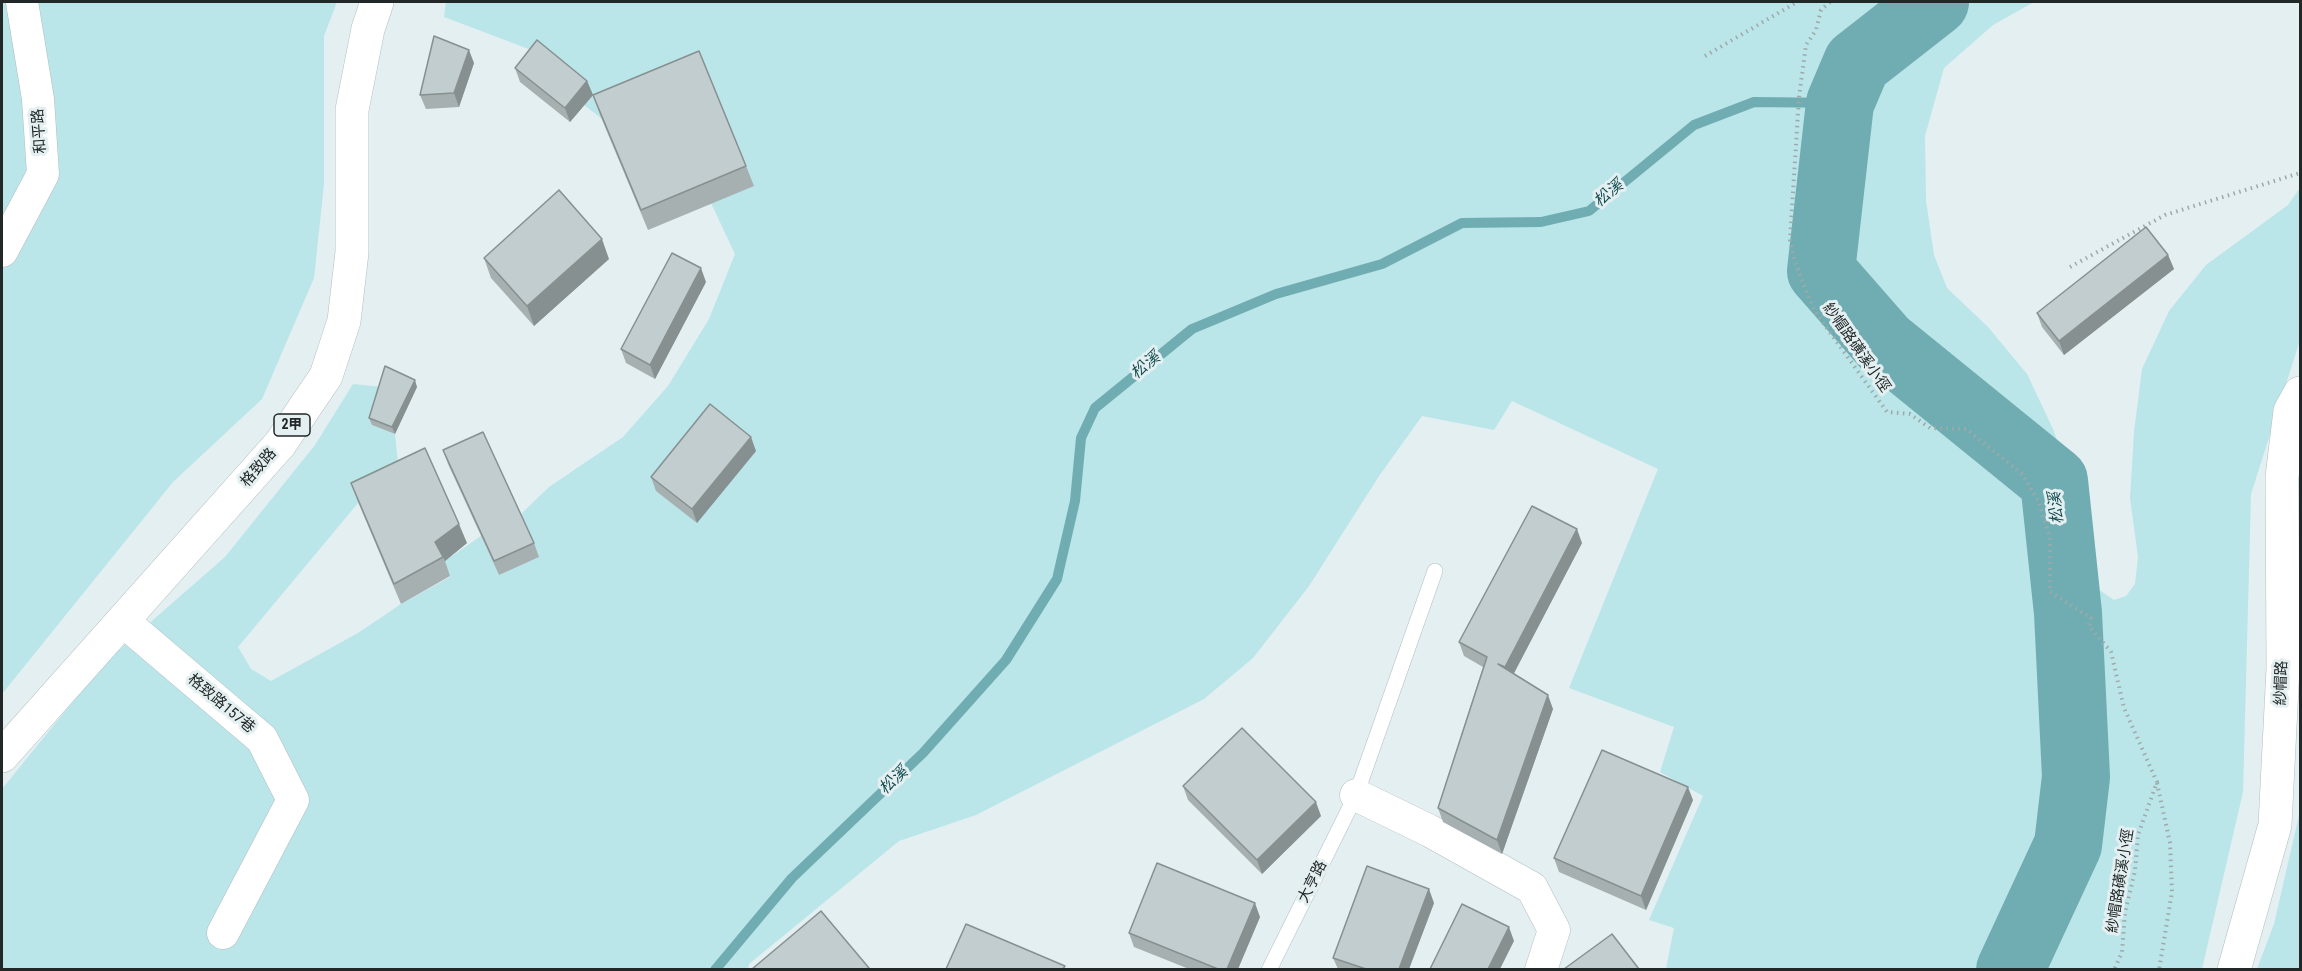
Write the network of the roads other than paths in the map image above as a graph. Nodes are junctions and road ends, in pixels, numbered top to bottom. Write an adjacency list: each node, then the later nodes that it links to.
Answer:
1 (22, 2): 3 (street, 和平路)
2 (377, 2): 6 (main road, 格致路 / 2甲)
3 (2, 251)
4 (2301, 393): 12 (main road, 紗帽路)
5 (1435, 571): 8 (lane, 大亨路)
6 (123, 621): 7 (main road, 格致路 / 2甲); 9 (street, 格致路157巷)
7 (2, 756)
8 (1356, 795): 10 (lane, 大亨路); 11 (street)
9 (223, 933)
10 (1269, 969)
11 (1541, 969)
12 (2234, 969)

